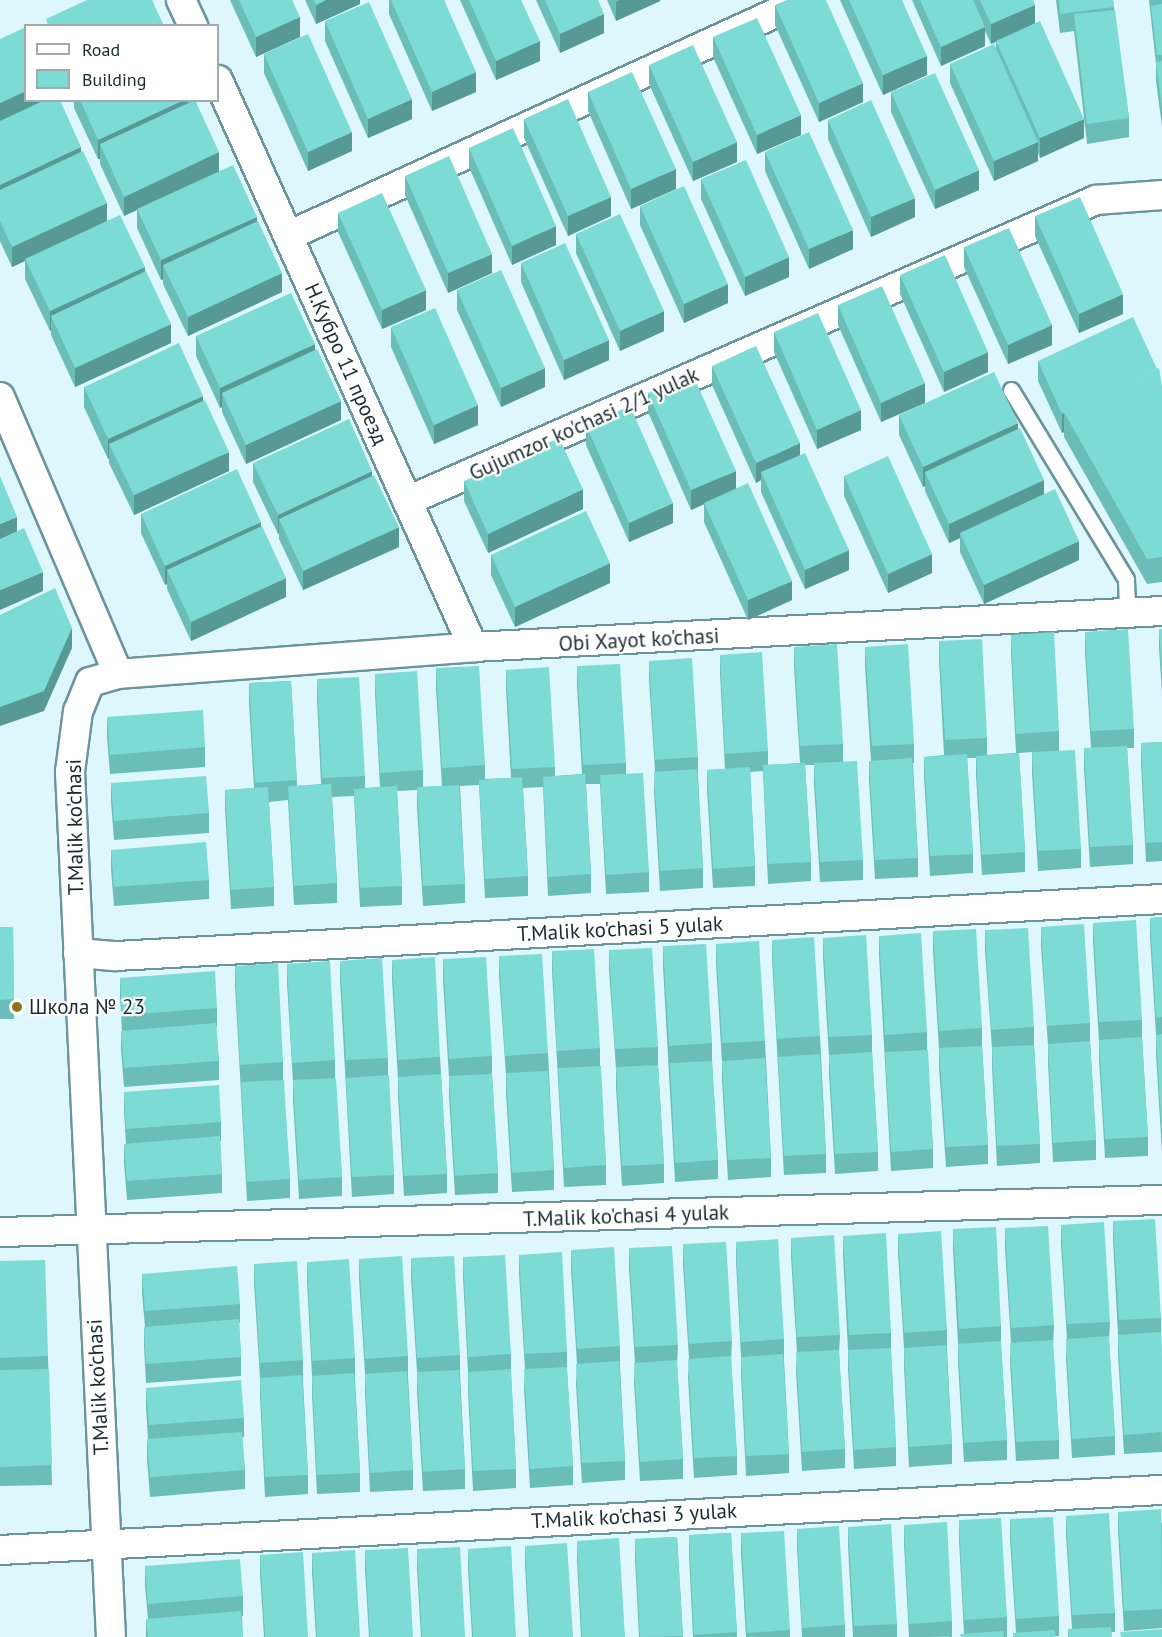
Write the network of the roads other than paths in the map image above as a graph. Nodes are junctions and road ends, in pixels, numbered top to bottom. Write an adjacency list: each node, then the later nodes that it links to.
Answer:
1 (181, 0): 3 (street)
2 (804, 0): 6 (street)
3 (192, 24)
4 (219, 82): 6 (street, Н.Кубро 11 проезд)
5 (1162, 195): 9 (street, Gujumzor ko'chasi 2/1 yulak)
6 (288, 236): 9 (street, Н.Кубро 11 проезд)
7 (1011, 390): 11 (lane)
8 (0, 397): 13 (street)
9 (407, 501): 12 (street, Н.Кубро 11 проезд)
10 (1162, 611): 11 (street, Obi Xayot ko'chasi)
11 (1127, 613): 12 (street, Obi Xayot ko'chasi)
12 (473, 647): 13 (street, Obi Xayot ko'chasi)
13 (118, 674): 15 (street, T.Malik ko'chasi)
14 (1162, 899): 15 (street, T.Malik ko'chasi 5 yulak)
15 (78, 953): 18 (street, T.Malik ko'chasi)
16 (1162, 1200): 18 (street, T.Malik ko'chasi 4 yulak)
17 (0, 1232): 18 (street)
18 (90, 1233): 20 (street, T.Malik ko'chasi)
19 (1162, 1490): 20 (street, T.Malik ko'chasi 3 yulak)
20 (106, 1542): 21 (street); 22 (street, T.Malik ko'chasi)
21 (0, 1550)
22 (111, 1637)

